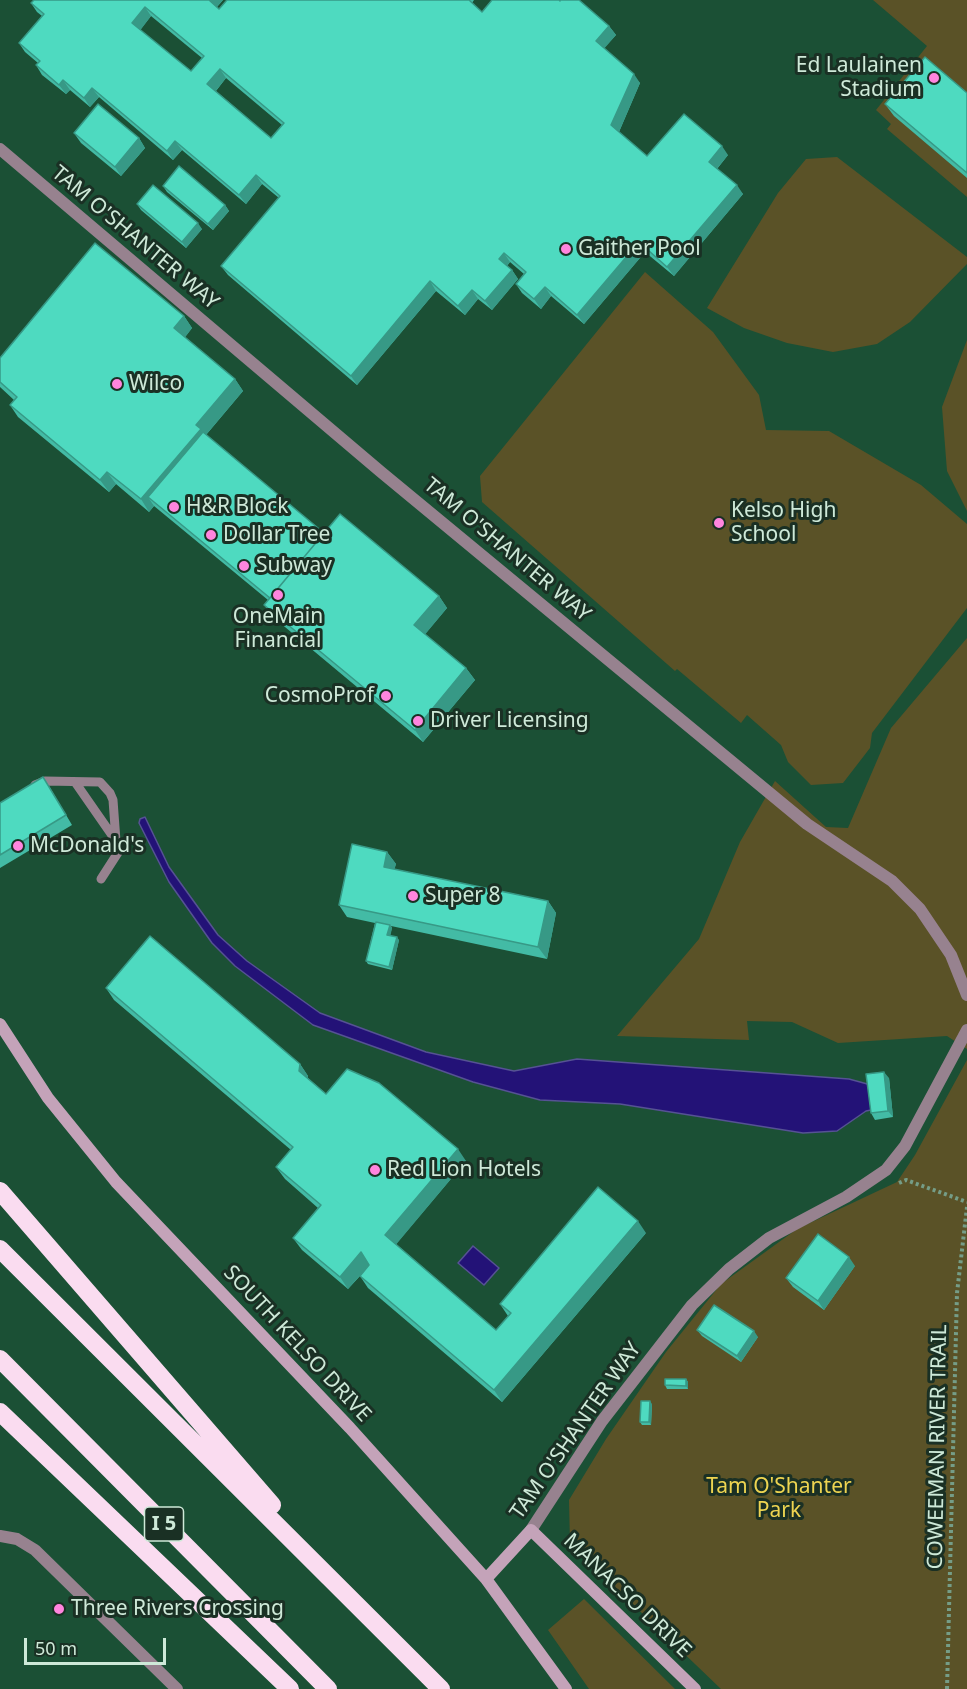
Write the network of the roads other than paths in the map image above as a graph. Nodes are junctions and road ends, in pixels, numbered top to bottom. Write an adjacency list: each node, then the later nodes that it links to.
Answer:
1 (0, 149): 6 (street, TAM O'SHANTER WAY)
2 (75, 782): 3 (lane); 4 (lane); 4 (lane)
3 (26, 789)
4 (116, 841): 5 (lane)
5 (101, 879)
6 (967, 995)
7 (0, 1024): 16 (main road, SOUTH KELSO DRIVE)
8 (967, 1030): 13 (street, TAM O'SHANTER WAY)
9 (0, 1191): 15 (highway)
10 (0, 1249): 15 (highway)
11 (0, 1359): 19 (highway, I 5)
12 (0, 1412): 18 (highway)
13 (531, 1530): 16 (main road, TAM O'SHANTER WAY); 22 (main road, MANACSO DRIVE)
14 (0, 1536): 17 (street)
15 (296, 1541): 20 (highway)
16 (486, 1579): 21 (main road, SOUTH KELSO DRIVE)
17 (177, 1689)
18 (290, 1689)
19 (328, 1689)
20 (441, 1689)
21 (566, 1689)
22 (695, 1689)

